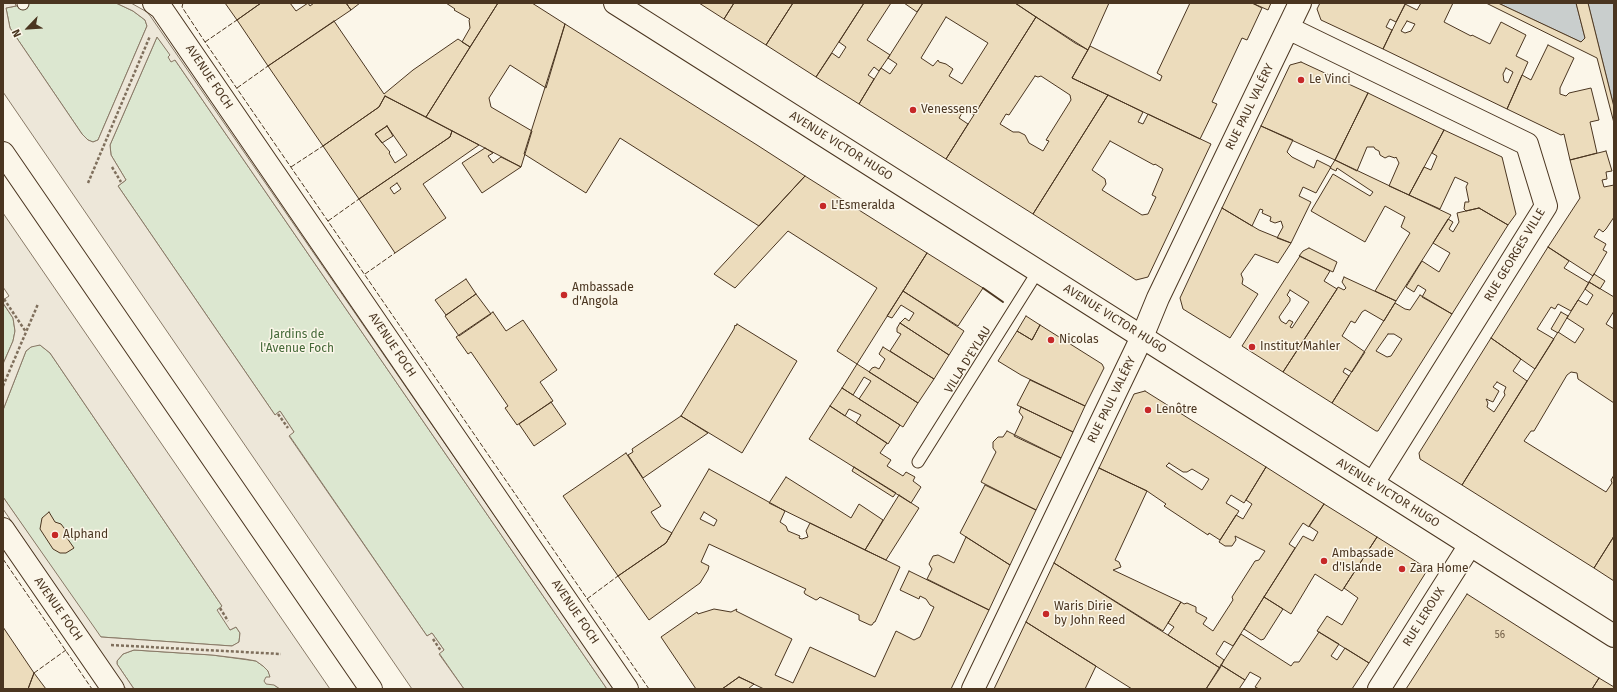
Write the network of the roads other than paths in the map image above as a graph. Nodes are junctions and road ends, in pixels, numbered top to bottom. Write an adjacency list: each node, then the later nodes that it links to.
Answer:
1 (614, 3): 6 (street, AVENUE VICTOR HUGO)
2 (1300, 3): 4 (street, RUE PAUL VALÉRY)
3 (159, 4): 15 (street, AVENUE FOCH)
4 (1288, 28): 7 (street, RUE PAUL VALÉRY); 9 (street, RUE GEORGES VILLE)
5 (3, 153): 14 (street)
6 (1038, 271): 7 (street, AVENUE VICTOR HUGO); 8 (lane, VILLA D'EYLAU)
7 (1142, 336): 9 (street, AVENUE VICTOR HUGO); 16 (street, RUE PAUL VALÉRY)
8 (918, 462)
9 (1373, 483): 11 (street, AVENUE VICTOR HUGO)
10 (3, 529): 13 (street, AVENUE FOCH)
11 (1470, 545): 12 (street, AVENUE VICTOR HUGO); 17 (street, RUE LEROUX)
12 (1614, 636)
13 (113, 689)
14 (371, 689)
15 (627, 689)
16 (974, 689)
17 (1379, 689)

